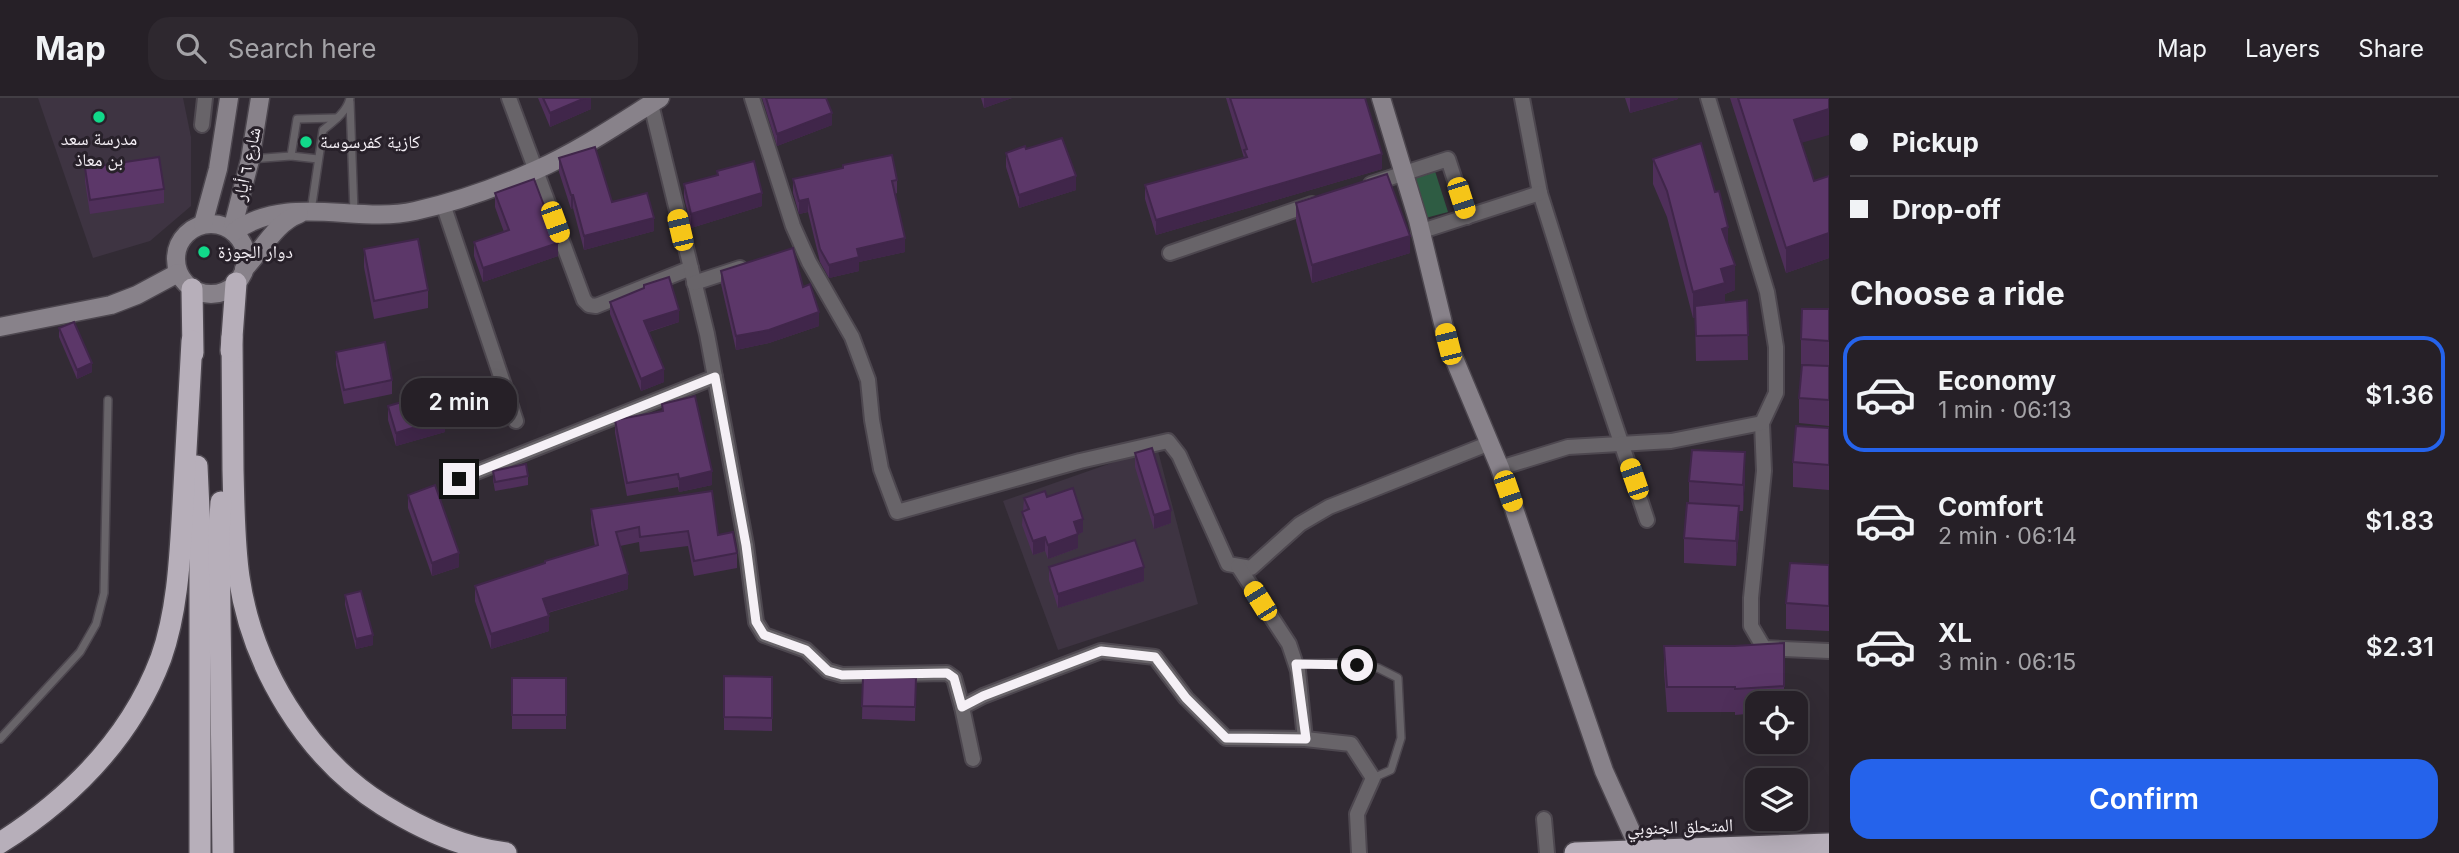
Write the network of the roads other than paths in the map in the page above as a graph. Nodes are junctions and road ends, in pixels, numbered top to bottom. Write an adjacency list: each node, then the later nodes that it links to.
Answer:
1 (205, 98): 12 (street)
2 (229, 98): 25 (street, شارع ٦ أيار)
3 (260, 98): 15 (street, شارع ٦ أيار)
4 (509, 98): 16 (street)
5 (752, 98): 45 (street)
6 (1381, 98): 17 (street)
7 (1522, 98): 19 (street)
8 (1708, 98): 39 (street)
9 (350, 100): 11 (lane); 23 (lane)
10 (655, 101): 16 (street); 31 (street)
11 (338, 118): 13 (lane); 14 (lane)
12 (202, 125)
13 (291, 156): 14 (lane); 15 (lane)
14 (318, 159): 22 (lane)
15 (250, 160): 26 (street, شارع ٦ أيار)
16 (536, 170): 21 (street); 31 (street)
17 (1404, 172): 18 (street); 24 (street); 27 (street)
18 (1352, 190)
19 (1541, 193): 24 (street); 41 (street)
20 (1326, 199): 28 (street)
21 (443, 204): 23 (street); 38 (street)
22 (308, 211): 23 (street); 26 (street); 30 (street)
23 (354, 213)
24 (1467, 217): 27 (street)
25 (203, 224): 26 (street); 32 (street)
26 (233, 231): 30 (street)
27 (1419, 232): 40 (street)
28 (1170, 253)
29 (755, 264): 31 (street)
30 (240, 276): 32 (street); 34 (highway)
31 (692, 276): 36 (street)
32 (185, 281): 33 (street); 35 (highway)
33 (0, 327)
34 (232, 337): 58 (highway); 59 (highway)
35 (192, 341): 54 (highway); 57 (highway)
36 (715, 377): 43 (street); 48 (street)
37 (108, 400): 49 (lane)
38 (516, 421)
39 (1762, 423): 41 (street); 46 (street)
40 (1489, 443): 42 (street); 45 (street)
41 (1621, 443): 42 (street); 44 (street)
42 (1500, 468): 56 (street)
43 (459, 479)
44 (1647, 520)
45 (1238, 566): 47 (street)
46 (1829, 652)
47 (1296, 664): 50 (street); 52 (lane)
48 (962, 707): 50 (street); 51 (street)
49 (0, 739)
50 (1306, 739): 52 (street)
51 (973, 759)
52 (1373, 778): 60 (street)
53 (1544, 819): 61 (street)
54 (0, 843)
55 (1829, 844): 56 (highway, المتحلق الجنوبي)
56 (1640, 851): 62 (highway, المتحلق الجنوبي)
57 (200, 853)
58 (223, 853)
59 (506, 853)
60 (1359, 853)
61 (1547, 853)
62 (1575, 853)

